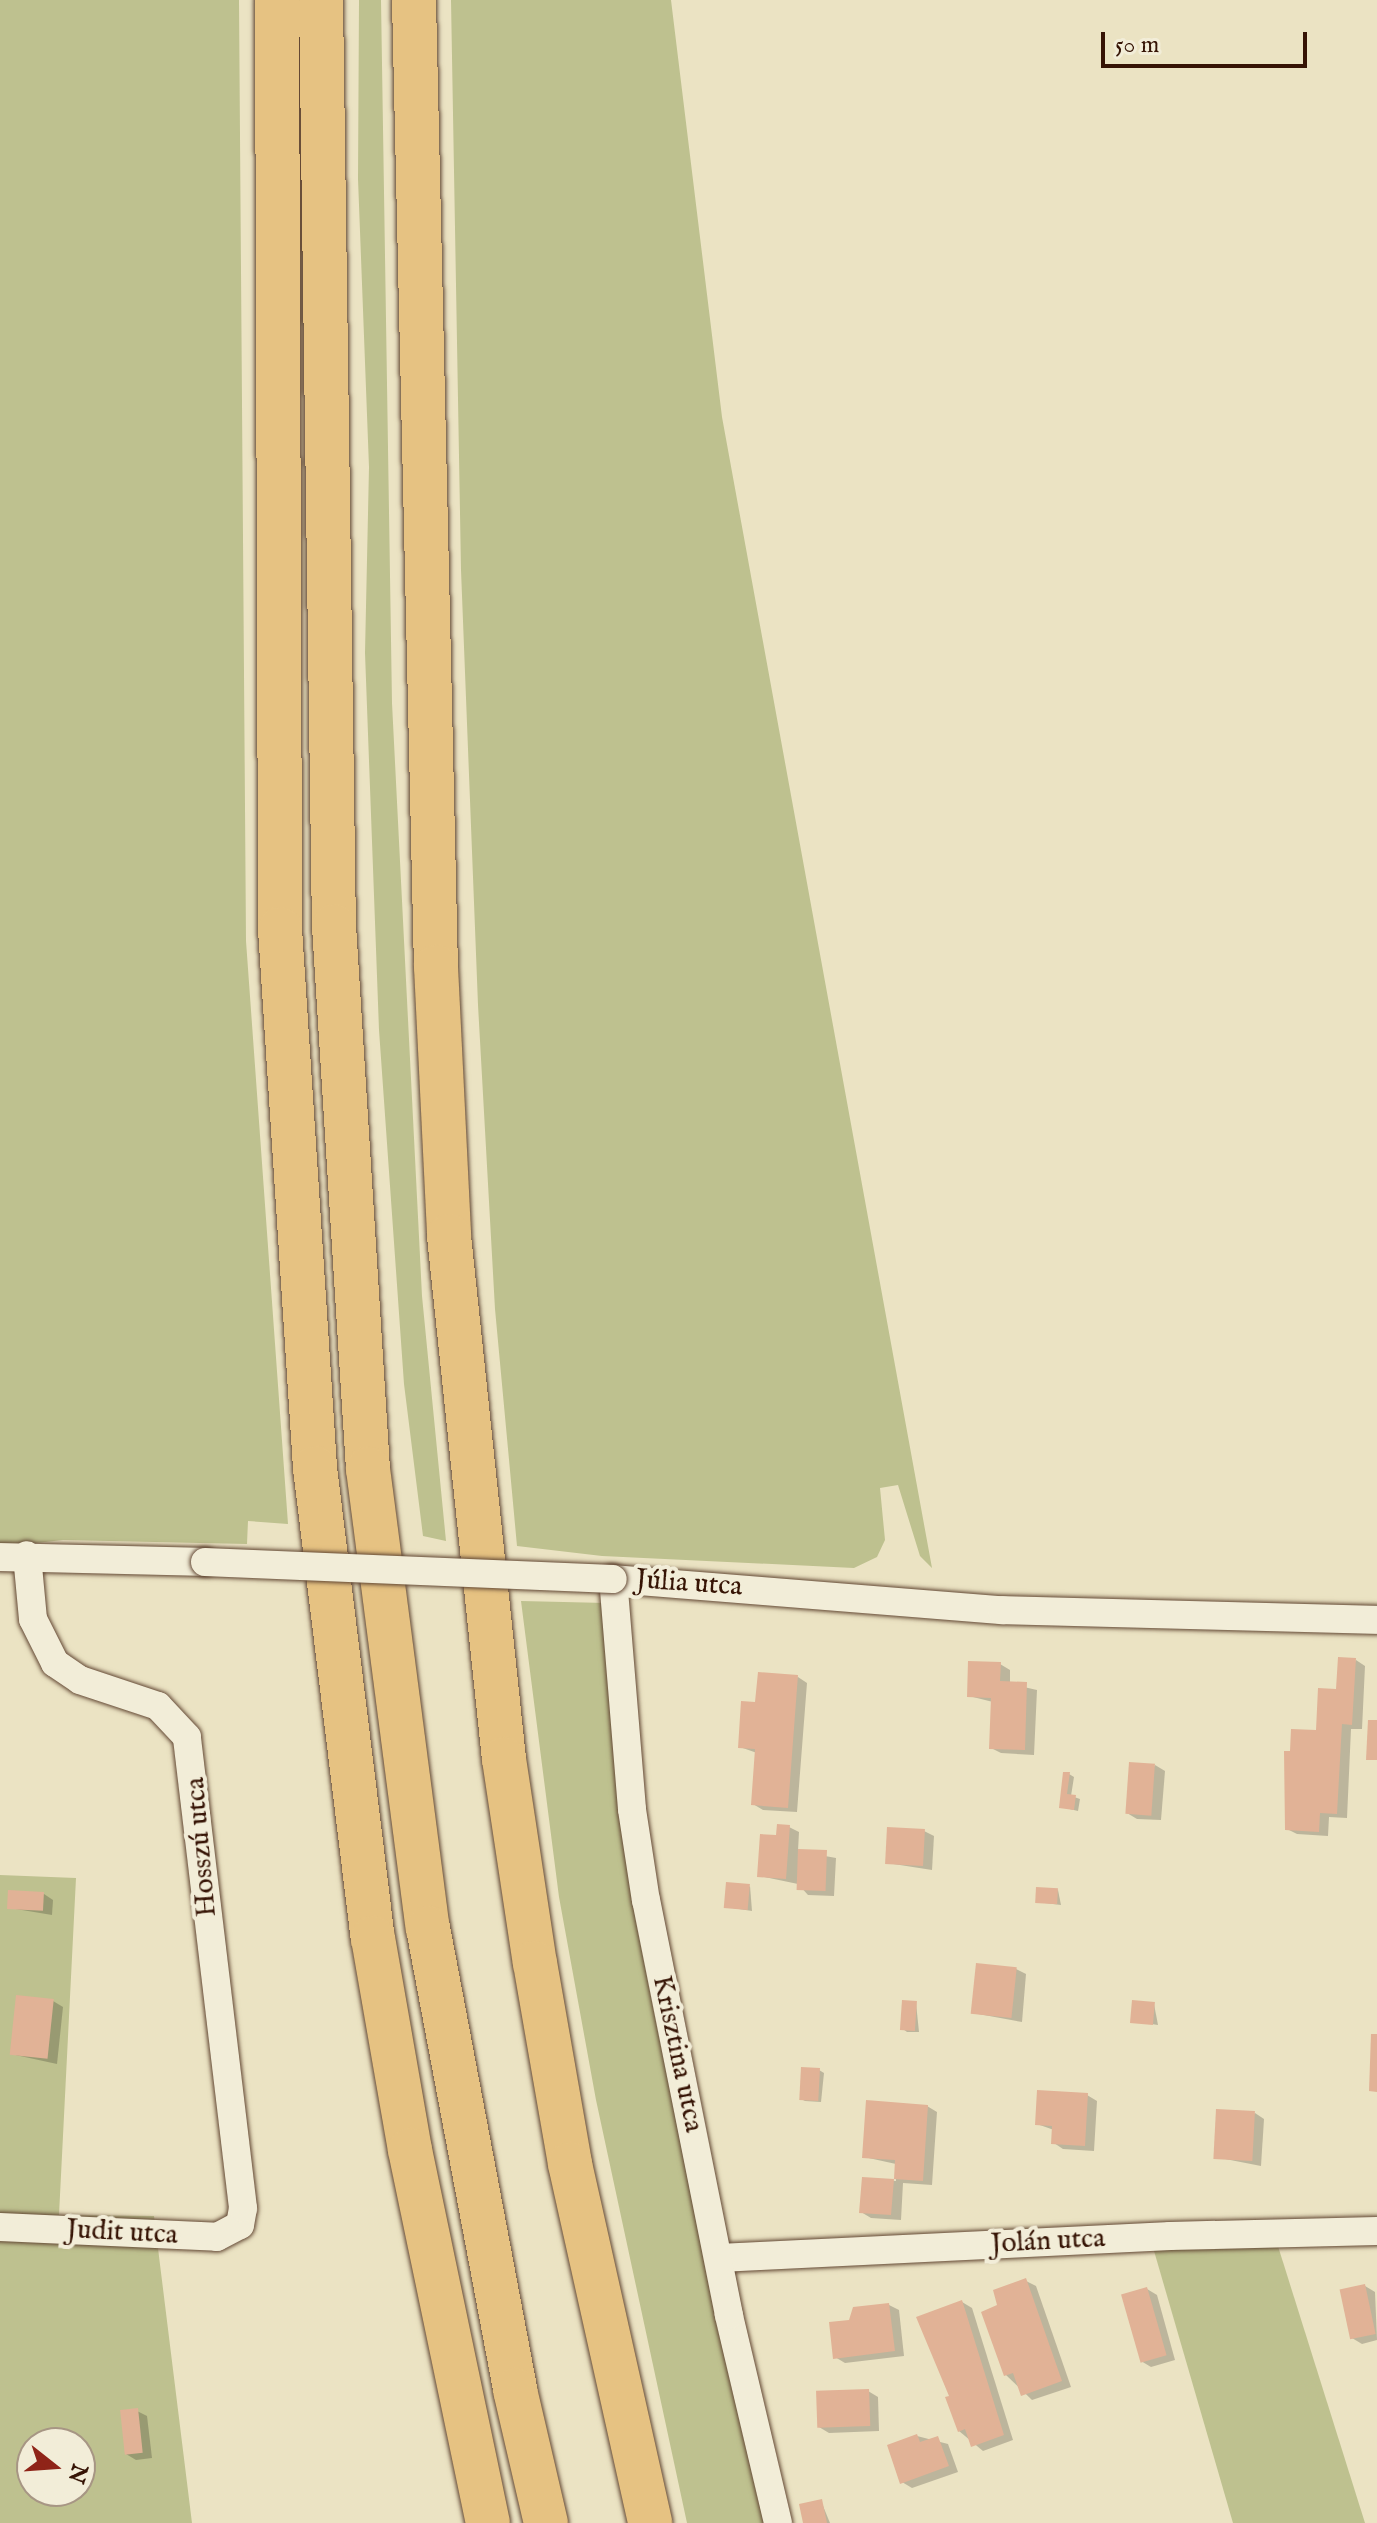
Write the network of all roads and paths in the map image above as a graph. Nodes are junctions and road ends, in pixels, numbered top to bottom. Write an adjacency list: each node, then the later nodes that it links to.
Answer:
1 (277, 0): 11 (main road)
2 (321, 0): 12 (main road)
3 (414, 0): 13 (main road)
4 (13, 1556): 5 (street, Júlia utca, bridge); 7 (street, Hosszú utca)
5 (613, 1579): 6 (street, Júlia utca); 10 (street, Krisztina utca)
6 (1377, 1620)
7 (240, 2225): 8 (street, Judit utca)
8 (0, 2227)
9 (1377, 2231): 10 (street, Jolán utca)
10 (719, 2258): 14 (street, Krisztina utca)
11 (488, 2523)
12 (546, 2523)
13 (650, 2523)
14 (778, 2523)

